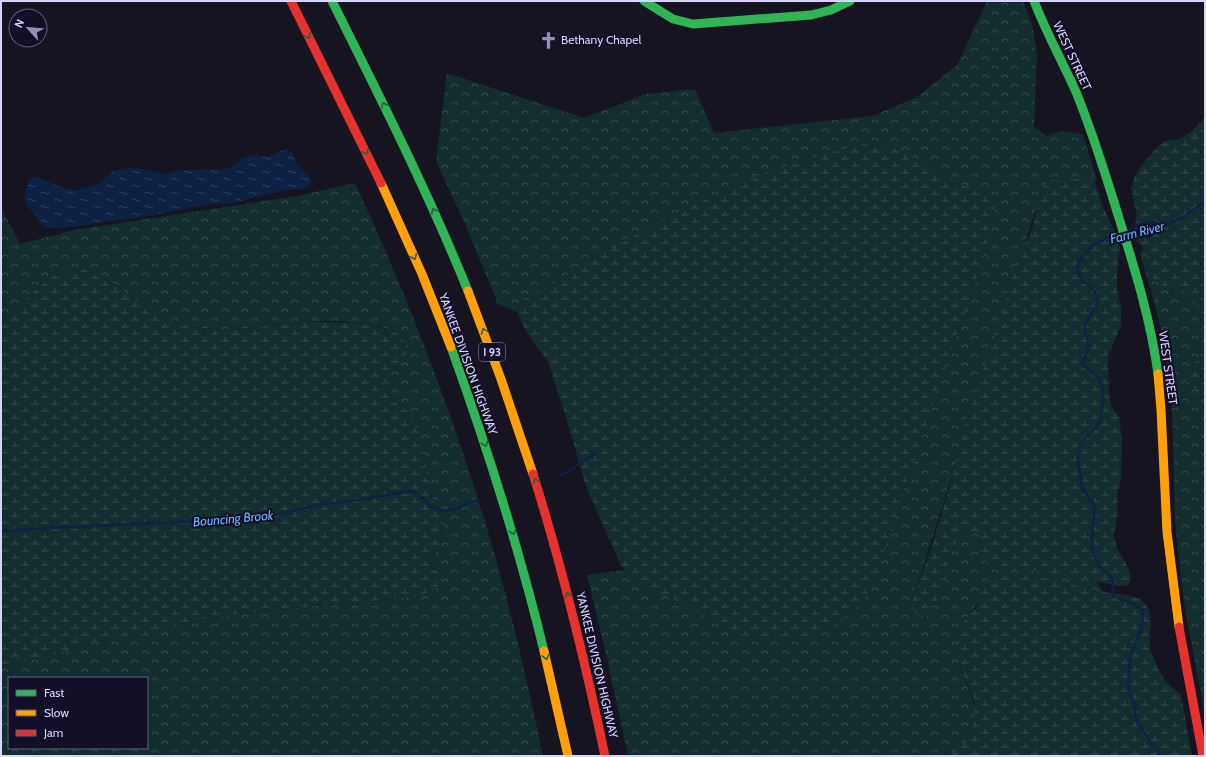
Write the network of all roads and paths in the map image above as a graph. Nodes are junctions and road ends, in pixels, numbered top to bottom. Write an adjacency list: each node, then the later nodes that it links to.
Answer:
1 (291, 1): 6 (main road, YANKEE DIVISION HIGHWAY, one-way to 6)
2 (332, 1): 7 (main road, YANKEE DIVISION HIGHWAY / I 93, one-way to 2)
3 (644, 1): 4 (main road)
4 (850, 1)
5 (1034, 1): 8 (main road, WEST STREET)
6 (568, 756)
7 (605, 756)
8 (1203, 756)

